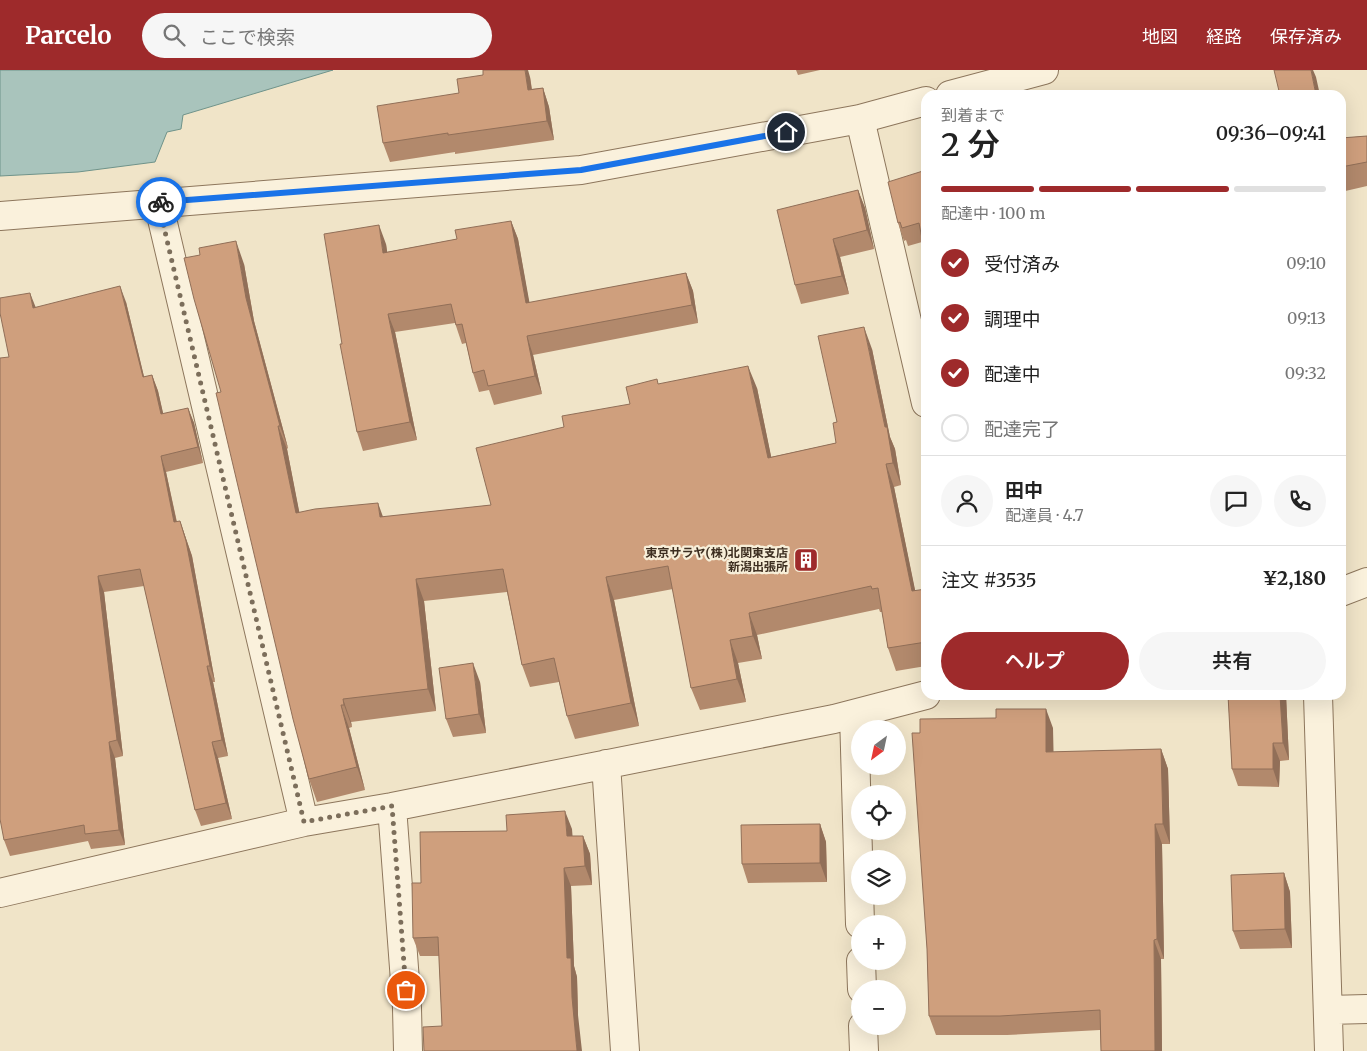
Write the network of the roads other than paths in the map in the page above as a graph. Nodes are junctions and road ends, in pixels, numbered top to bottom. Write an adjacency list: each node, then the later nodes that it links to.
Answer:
1 (1044, 70): 2 (street)
2 (969, 90)
3 (921, 102): 4 (street)
4 (860, 119): 5 (street); 7 (street)
5 (158, 202): 6 (street); 15 (street)
6 (0, 216)
7 (921, 381)
8 (1367, 582): 9 (street)
9 (1346, 590)
10 (921, 695): 12 (street)
11 (1318, 700): 19 (street)
12 (854, 714): 13 (street); 17 (street)
13 (606, 764): 14 (street); 22 (street)
14 (392, 806): 15 (street); 21 (street)
15 (304, 822): 16 (street)
16 (0, 893)
17 (860, 915)
18 (1367, 1009): 19 (street)
19 (1328, 1010): 24 (street)
20 (863, 1035): 23 (street)
21 (408, 1051)
22 (625, 1051)
23 (864, 1051)
24 (1330, 1051)

